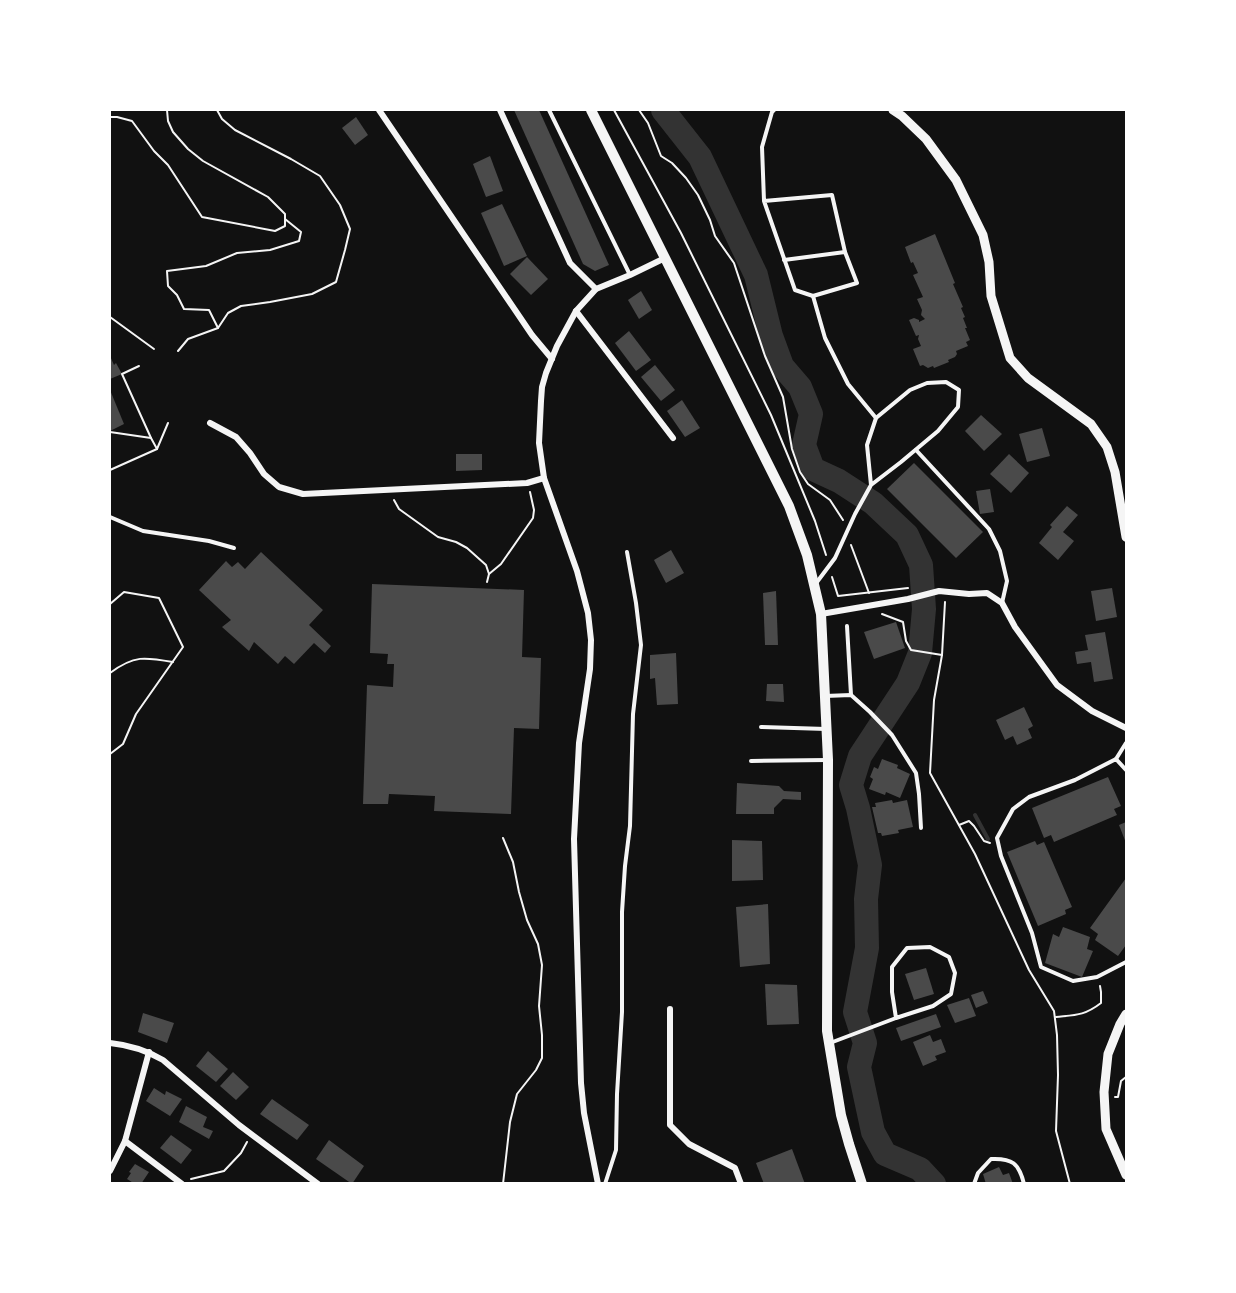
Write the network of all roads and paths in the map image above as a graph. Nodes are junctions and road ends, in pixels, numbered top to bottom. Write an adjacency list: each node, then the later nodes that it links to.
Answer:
1 (167, 110): 13 (path)
2 (217, 110): 22 (path)
3 (379, 110): 25 (street)
4 (500, 110): 18 (street)
5 (549, 110): 17 (lane)
6 (591, 110): 15 (main road)
7 (614, 110): 45 (path)
8 (639, 110): 41 (path)
9 (774, 110): 12 (lane)
10 (893, 110): 42 (street)
11 (110, 117): 13 (path)
12 (764, 201): 14 (lane); 16 (lane)
13 (285, 219): 22 (path)
14 (845, 252): 16 (lane); 19 (lane)
15 (665, 258): 17 (street); 48 (main road)
16 (784, 260): 19 (lane)
17 (630, 275): 18 (street)
18 (596, 289): 20 (street)
19 (813, 296): 27 (lane)
20 (576, 311): 25 (street); 32 (street)
21 (110, 317): 23 (path)
22 (218, 328): 24 (path)
23 (154, 349)
24 (178, 351)
25 (552, 359): 36 (street)
26 (139, 366): 31 (path)
27 (876, 418): 34 (lane); 37 (lane)
28 (168, 423): 33 (path)
29 (210, 423): 38 (street)
30 (110, 432): 31 (path)
31 (151, 438): 33 (path)
32 (673, 438)
33 (157, 449): 35 (path)
34 (916, 450): 37 (lane); 51 (lane)
35 (110, 470)
36 (544, 478): 38 (street); 92 (street)
37 (871, 484): 41 (lane)
38 (389, 490): 46 (path)
39 (532, 499): 46 (path)
40 (110, 517): 43 (lane)
41 (847, 532): 45 (lane); 53 (path)
42 (1126, 537)
43 (234, 548)
44 (627, 552): 93 (lane)
45 (829, 566): 48 (lane); 49 (path)
46 (489, 574): 47 (path)
47 (487, 582)
48 (814, 585): 54 (main road)
49 (914, 587)
50 (942, 592): 51 (street); 53 (street); 56 (path)
51 (1002, 603): 62 (street)
52 (110, 604): 57 (path)
53 (873, 605): 54 (street); 56 (path)
54 (821, 614): 60 (main road)
55 (847, 626): 59 (lane)
56 (942, 655): 70 (path)
57 (173, 662): 58 (path); 65 (path)
58 (110, 673)
59 (851, 695): 60 (lane); 71 (lane)
60 (824, 696): 63 (main road)
61 (761, 727): 63 (lane)
62 (1126, 728)
63 (826, 729): 67 (main road)
64 (1126, 743): 66 (lane)
65 (110, 754)
66 (1116, 759): 69 (lane); 73 (lane)
67 (828, 760): 68 (lane); 81 (main road)
68 (751, 761)
69 (1126, 770)
70 (959, 825): 73 (path); 78 (path)
71 (921, 828)
72 (503, 838): 91 (path)
73 (998, 846): 75 (lane)
74 (1126, 962): 75 (lane)
75 (1097, 977): 78 (path)
76 (670, 1009): 94 (street)
77 (1126, 1014): 88 (street)
78 (1054, 1017): 98 (path)
79 (896, 1018): 79 (lane); 81 (lane)
80 (110, 1043): 82 (street)
81 (829, 1044): 95 (main road)
82 (149, 1052): 85 (street); 86 (street)
83 (1126, 1077): 84 (path)
84 (1112, 1098)
85 (252, 1134): 89 (path); 90 (street)
86 (125, 1141): 87 (street); 89 (street)
87 (110, 1171)
88 (1126, 1175)
89 (180, 1182)
90 (318, 1184)
91 (503, 1184)
92 (598, 1184)
93 (605, 1184)
94 (741, 1184)
95 (862, 1184)
96 (974, 1184): 97 (lane)
97 (1024, 1184)
98 (1070, 1184)

